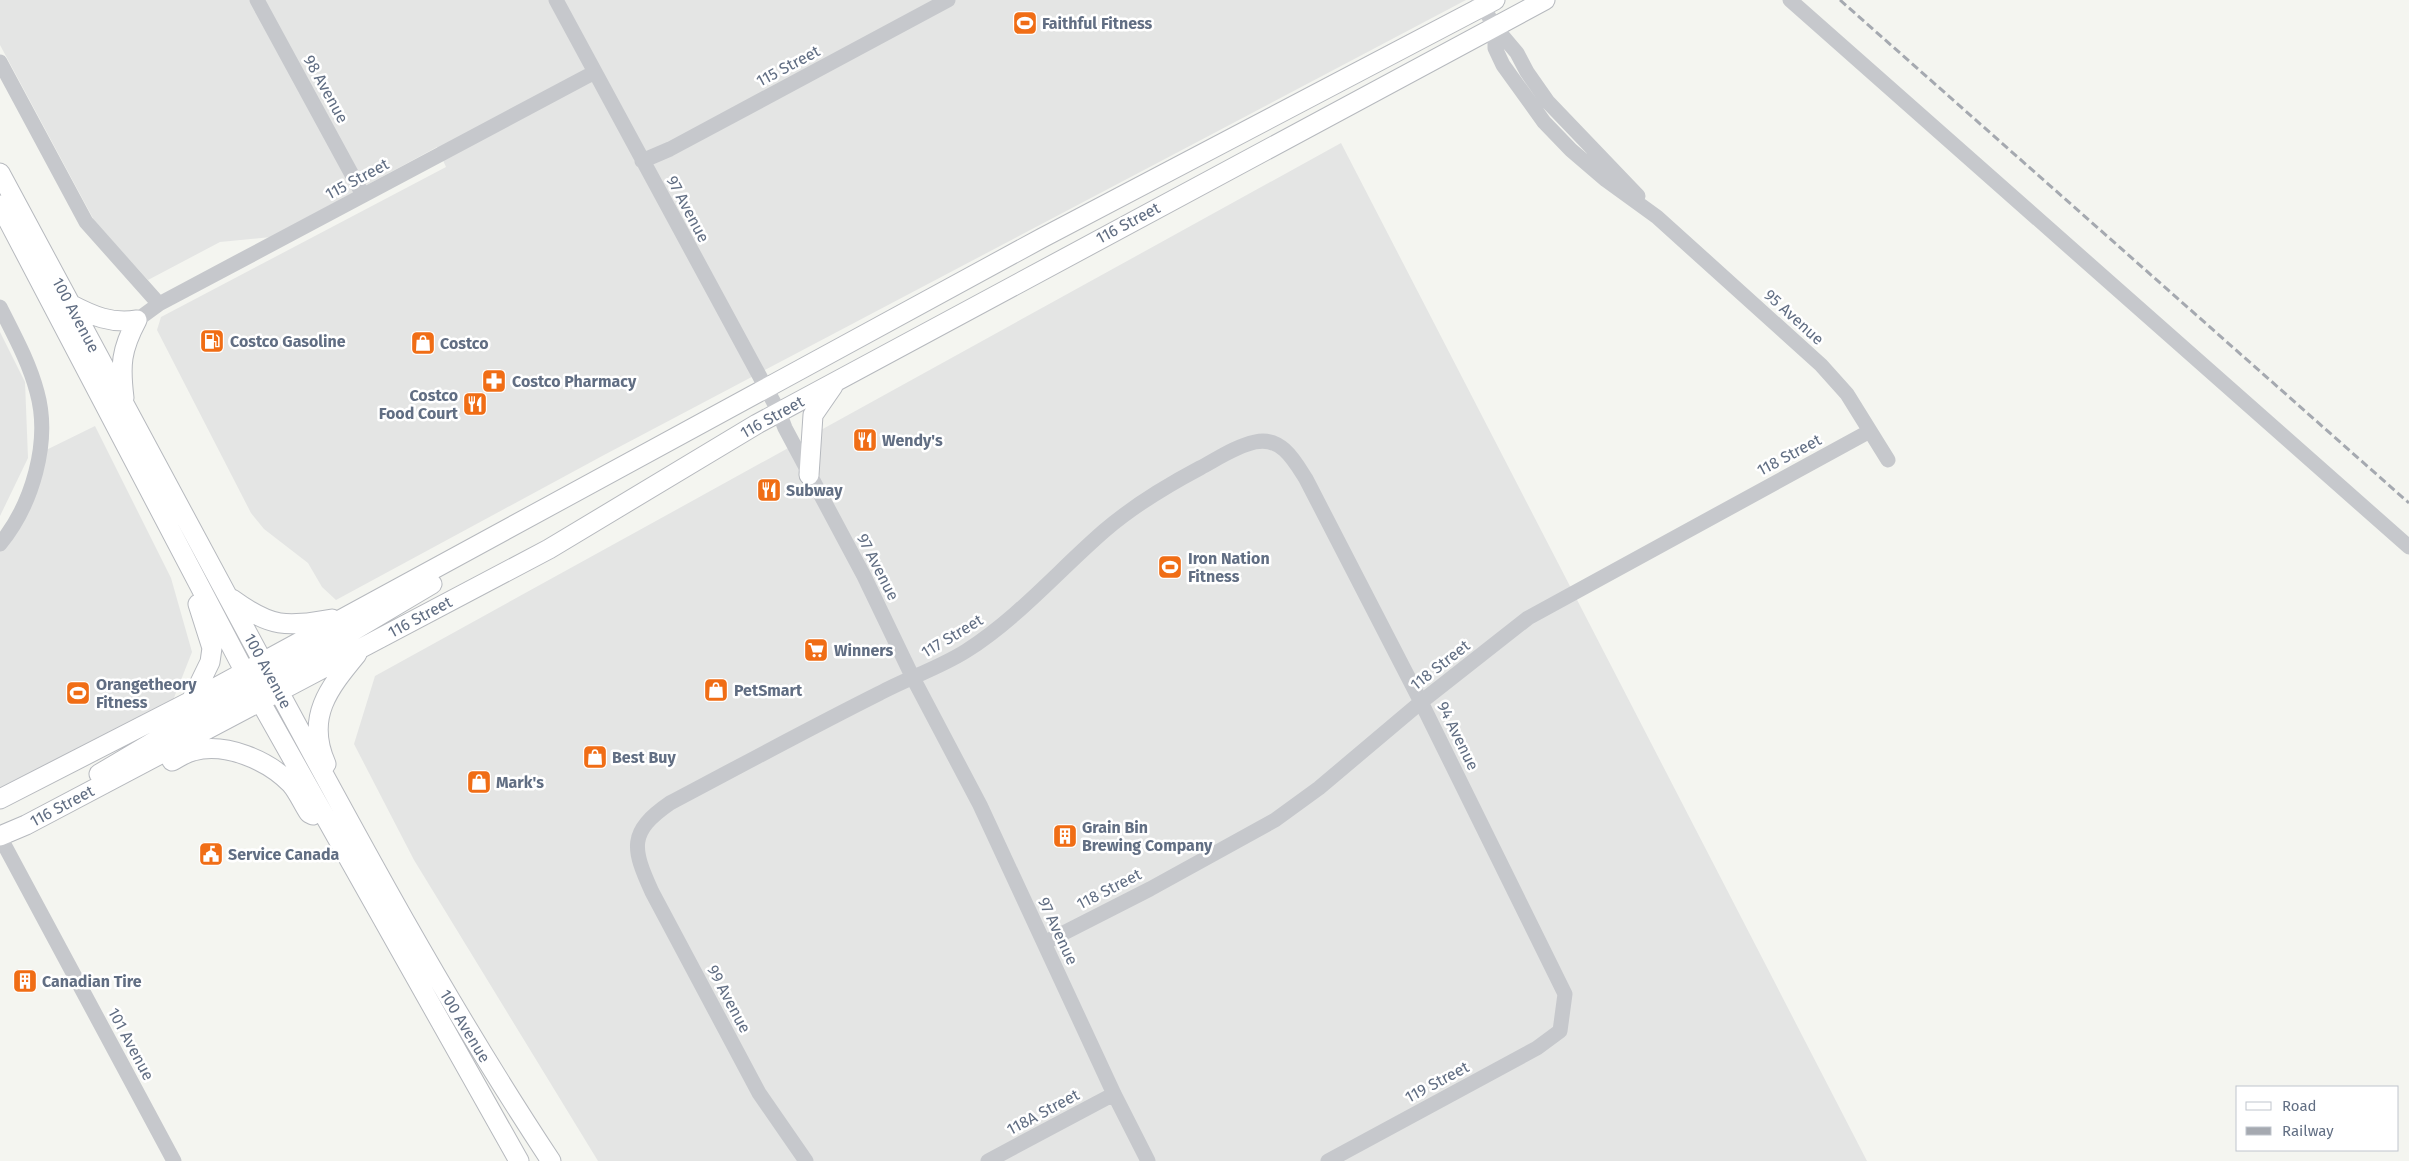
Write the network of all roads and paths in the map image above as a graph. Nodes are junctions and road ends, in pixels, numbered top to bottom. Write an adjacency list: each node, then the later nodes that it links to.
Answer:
1 (258, 0): 12 (street, 98 Avenue)
2 (556, 0): 9 (street, 97 Avenue)
3 (948, 0): 10 (street, 115 Street)
4 (1545, 0): 7 (main road, 116 Street)
5 (1790, 0): 27 (street)
6 (1486, 2): 7 (street, 95 Avenue); 19 (main road, 116 Street)
7 (1495, 27): 18 (main road, 116 Street); 22 (street, 95 Avenue)
8 (0, 62): 15 (street)
9 (595, 72): 10 (street, 97 Avenue); 12 (street, 115 Street)
10 (642, 161): 19 (street, 97 Avenue)
11 (0, 173): 14 (main road, 100 Avenue)
12 (363, 195): 15 (street, 115 Street)
13 (0, 204): 28 (main road, 100 Avenue)
14 (70, 304): 17 (main road); 20 (main road, 100 Avenue)
15 (158, 304): 17 (street, 115 Street)
16 (0, 307): 26 (street)
17 (137, 320): 20 (main road)
18 (837, 381): 21 (main road, 116 Street); 25 (main road)
19 (765, 388): 21 (street, 97 Avenue); 29 (main road, 116 Street)
20 (125, 409): 30 (main road, 100 Avenue)
21 (779, 412): 25 (street, 97 Avenue); 32 (main road, 116 Street)
22 (1870, 432): 24 (street, 95 Avenue); 38 (street, 118 Street)
23 (1275, 443): 34 (street, 117 Street); 38 (street, 94 Avenue)
24 (1888, 460)
25 (809, 475): 34 (street, 97 Avenue)
26 (0, 544)
27 (2409, 547)
28 (180, 551): 36 (main road, 100 Avenue); 37 (main road)
29 (467, 553): 31 (main road, 116 Street); 35 (main road)
30 (227, 595): 31 (main road); 33 (main road, 100 Avenue)
31 (350, 616): 33 (main road, 116 Street)
32 (361, 649): 35 (main road, 116 Street); 42 (main road)
33 (263, 661): 35 (main road, 100 Avenue); 36 (main road, 116 Street)
34 (913, 678): 45 (street, 117 Street); 46 (street, 97 Avenue)
35 (276, 685): 36 (main road, 116 Street); 42 (main road, 100 Avenue)
36 (252, 686): 37 (main road, 116 Street); 39 (main road, 116 Street); 41 (main road); 43 (main road, 100 Avenue)
37 (192, 701): 40 (main road, 116 Street)
38 (1421, 702): 46 (street, 118 Street); 47 (street, 94 Avenue)
39 (142, 764): 41 (main road, 116 Street); 43 (main road)
40 (0, 799)
41 (72, 800): 44 (main road, 116 Street)
42 (337, 800): 51 (main road, 100 Avenue)
43 (329, 823): 50 (main road, 100 Avenue)
44 (0, 837): 49 (street, 101 Avenue)
45 (636, 844): 52 (street, 99 Avenue)
46 (1044, 943): 48 (street, 97 Avenue)
47 (1560, 1031): 55 (street, 119 Street)
48 (1114, 1094): 53 (street, 118A Street); 54 (street, 97 Avenue)
49 (174, 1161)
50 (519, 1161)
51 (551, 1161)
52 (806, 1161)
53 (988, 1161)
54 (1148, 1161)
55 (1328, 1161)

